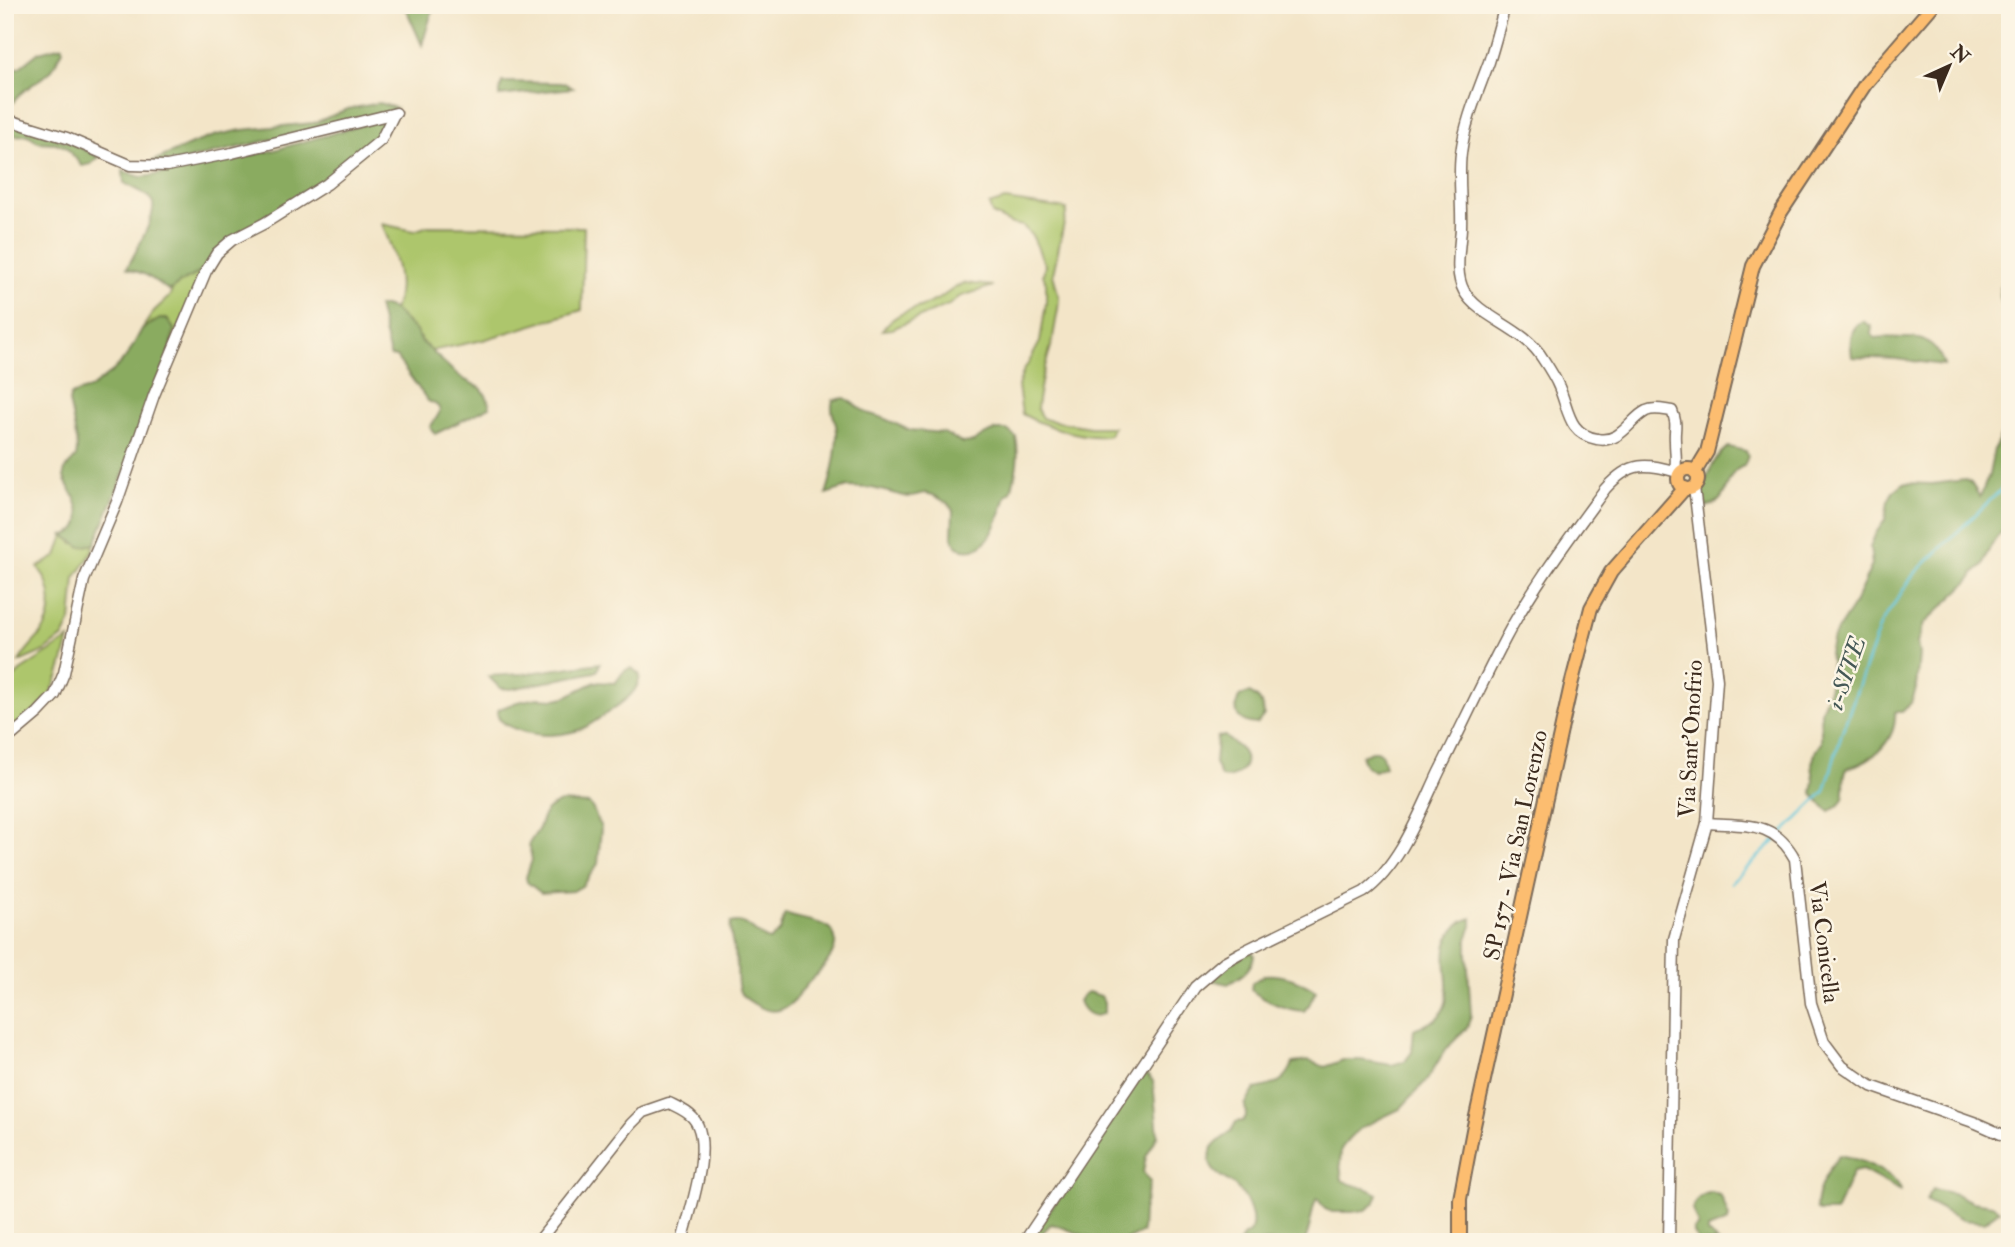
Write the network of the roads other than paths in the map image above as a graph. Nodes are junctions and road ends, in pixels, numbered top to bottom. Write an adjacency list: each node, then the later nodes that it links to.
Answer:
1 (1505, 5): 4 (street)
2 (1933, 5): 5 (main road)
3 (5, 119): 7 (street)
4 (1678, 472): 5 (main road); 6 (main road); 12 (street)
5 (1695, 472): 6 (main road)
6 (1689, 487): 8 (street, Via Sant'Onofrio); 13 (main road, SP 157 - Via San Lorenzo)
7 (5, 741)
8 (1707, 823): 9 (street, Via Conicella); 14 (street, Via Sant'Onofrio)
9 (2010, 1138)
10 (538, 1242): 11 (street)
11 (681, 1242)
12 (1024, 1242)
13 (1460, 1242)
14 (1669, 1242)

